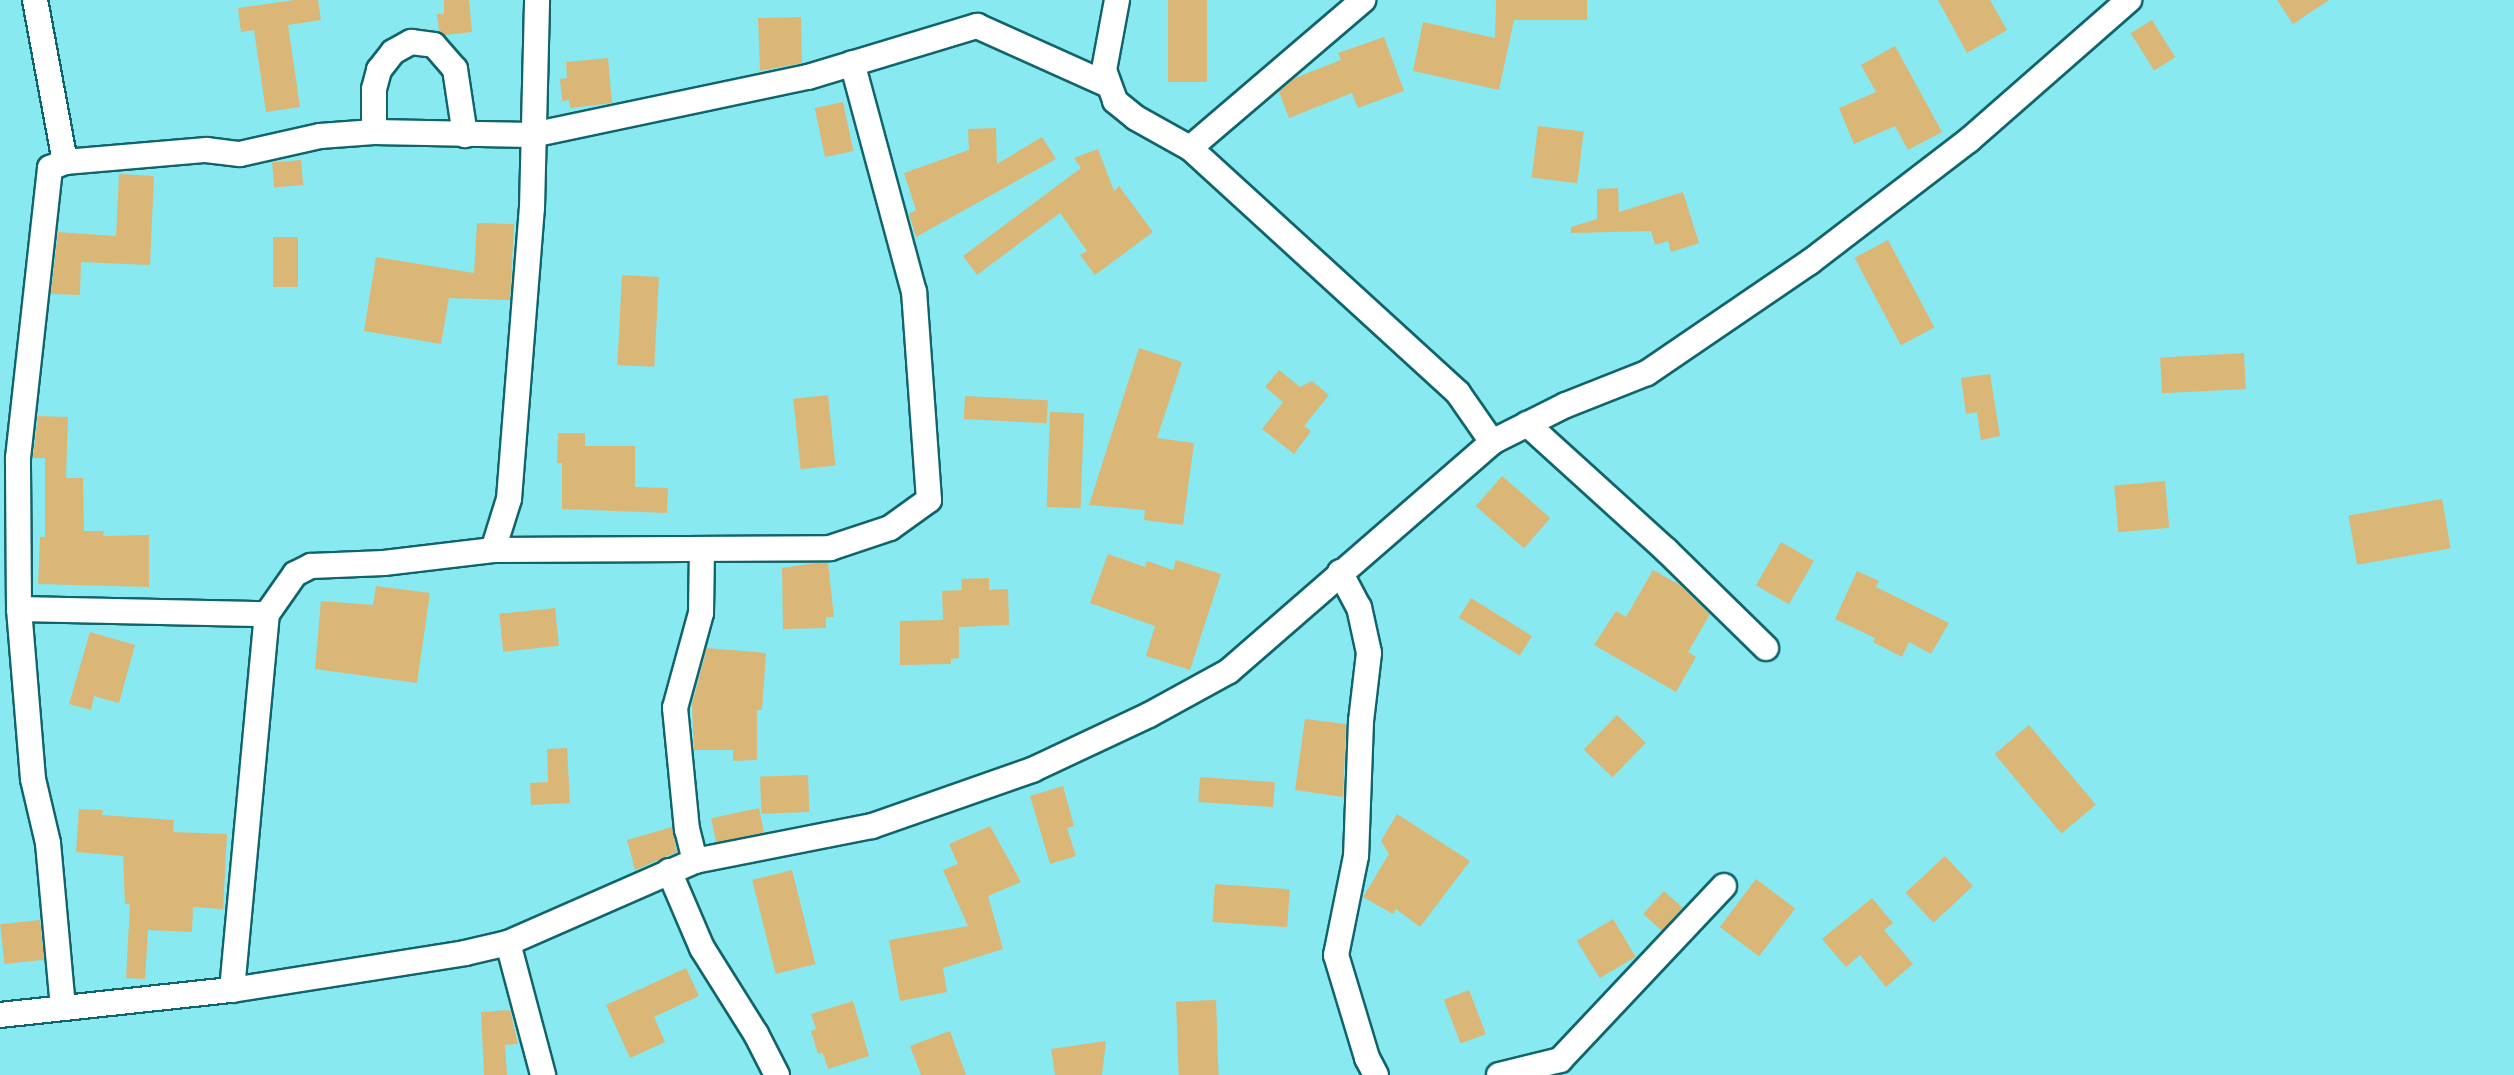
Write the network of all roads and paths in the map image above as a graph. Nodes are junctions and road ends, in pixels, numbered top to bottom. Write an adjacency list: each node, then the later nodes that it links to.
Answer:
1 (35, 0): 12 (street)
2 (537, 0): 10 (street)
3 (1117, 0): 7 (street)
4 (1363, 0): 11 (street)
5 (2129, 0): 13 (street)
6 (852, 63): 7 (street); 10 (street); 16 (street)
7 (1108, 85): 11 (street)
8 (374, 132): 9 (street); 9 (street); 12 (street)
9 (465, 135): 10 (street)
10 (532, 135): 15 (street)
11 (1190, 148): 14 (street)
12 (65, 162): 18 (street)
13 (1527, 424): 14 (street); 20 (street)
14 (1492, 442): 17 (street)
15 (493, 550): 16 (street); 19 (street)
16 (702, 550): 21 (street)
17 (1340, 572): 21 (street); 30 (street)
18 (19, 609): 19 (street); 26 (street)
19 (267, 614): 25 (street)
20 (1766, 648)
21 (695, 861): 22 (street)
22 (669, 871): 24 (street); 29 (street)
23 (1724, 886): 31 (street)
24 (508, 943): 25 (street); 28 (street)
25 (232, 990): 26 (street)
26 (63, 1008): 27 (street)
27 (0, 1015)
28 (543, 1075)
29 (777, 1075)
30 (1376, 1075)
31 (1499, 1075)

